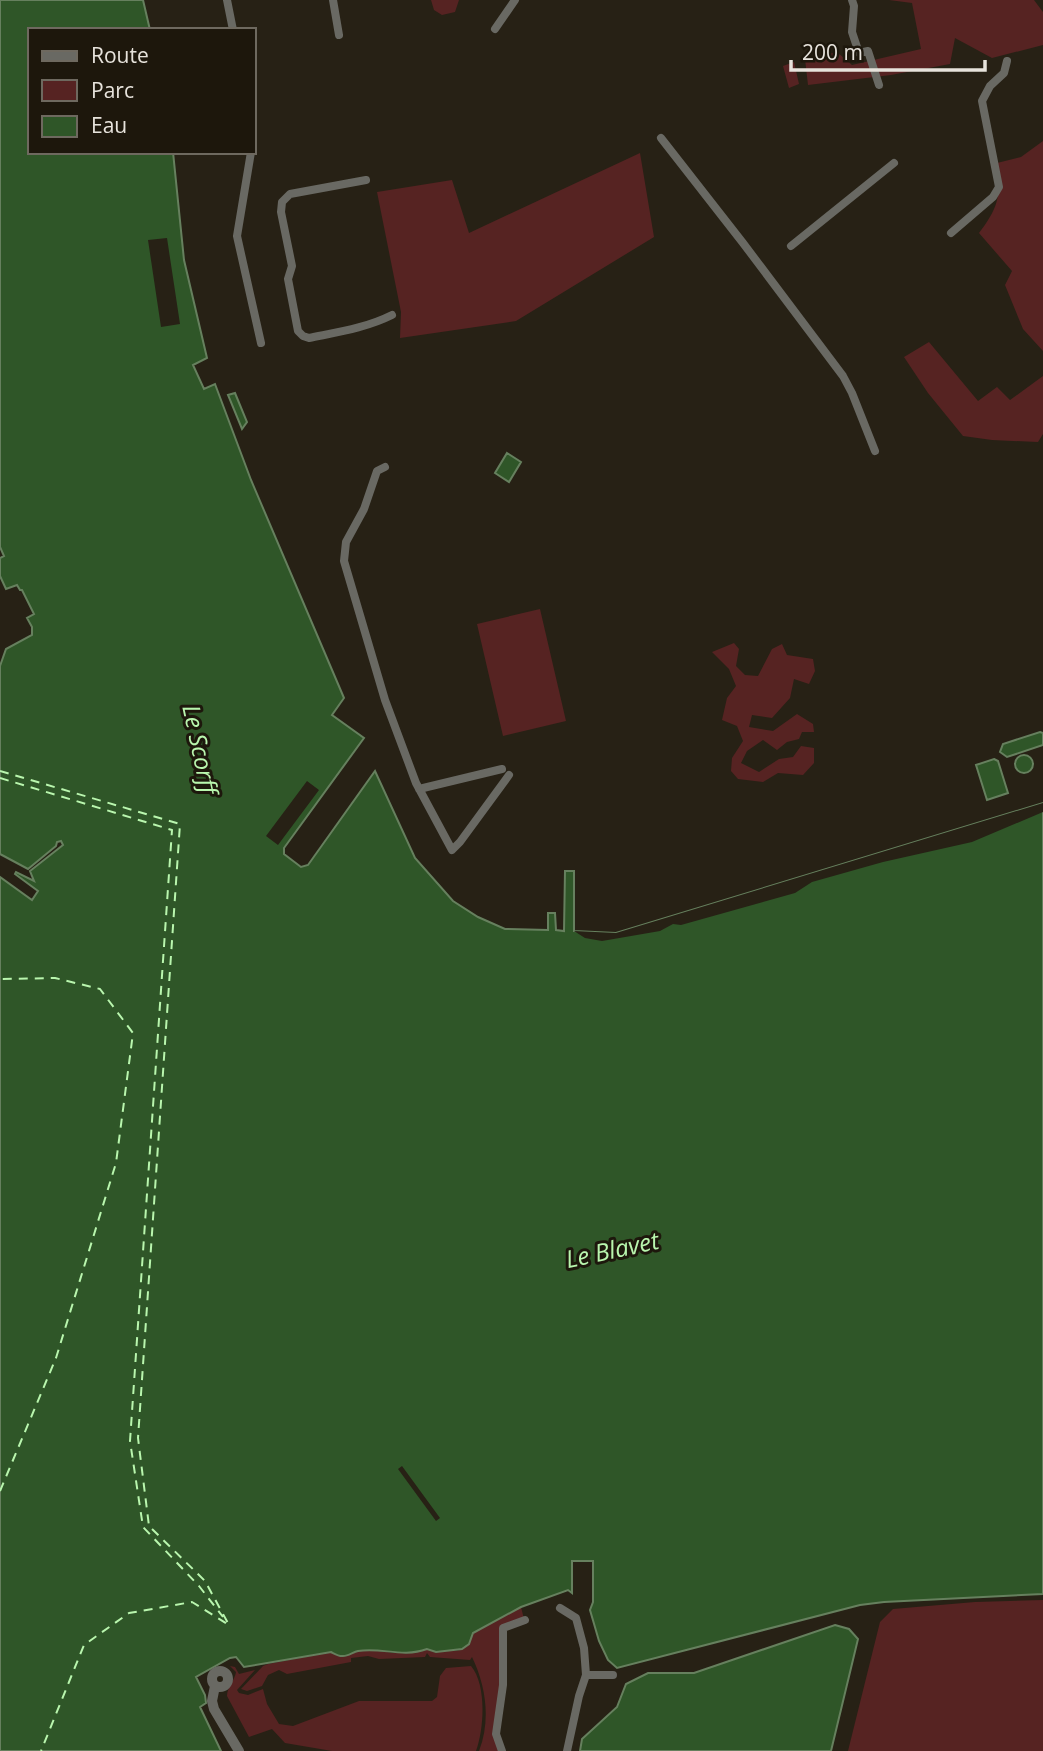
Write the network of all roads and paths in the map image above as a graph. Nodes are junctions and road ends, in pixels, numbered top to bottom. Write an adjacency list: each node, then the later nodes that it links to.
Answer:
1 (228, 0): 5 (street)
2 (333, 0): 7 (street)
3 (514, 0): 6 (street)
4 (852, 0): 9 (street)
5 (233, 28)
6 (495, 29)
7 (339, 35)
8 (1007, 61): 14 (street)
9 (879, 85)
10 (661, 138): 18 (street)
11 (251, 154): 17 (street)
12 (894, 163): 15 (street)
13 (366, 180): 16 (street)
14 (951, 233)
15 (791, 246)
16 (392, 314)
17 (261, 343)
18 (875, 451)
19 (385, 467): 22 (street)
20 (502, 769): 22 (street)
21 (509, 775): 22 (street)
22 (419, 789)
23 (560, 1608): 25 (street)
24 (525, 1620): 29 (street)
25 (586, 1675): 26 (street); 30 (street)
26 (613, 1675)
27 (215, 1685): 28 (street)
28 (239, 1751)
29 (502, 1751)
30 (567, 1751)

